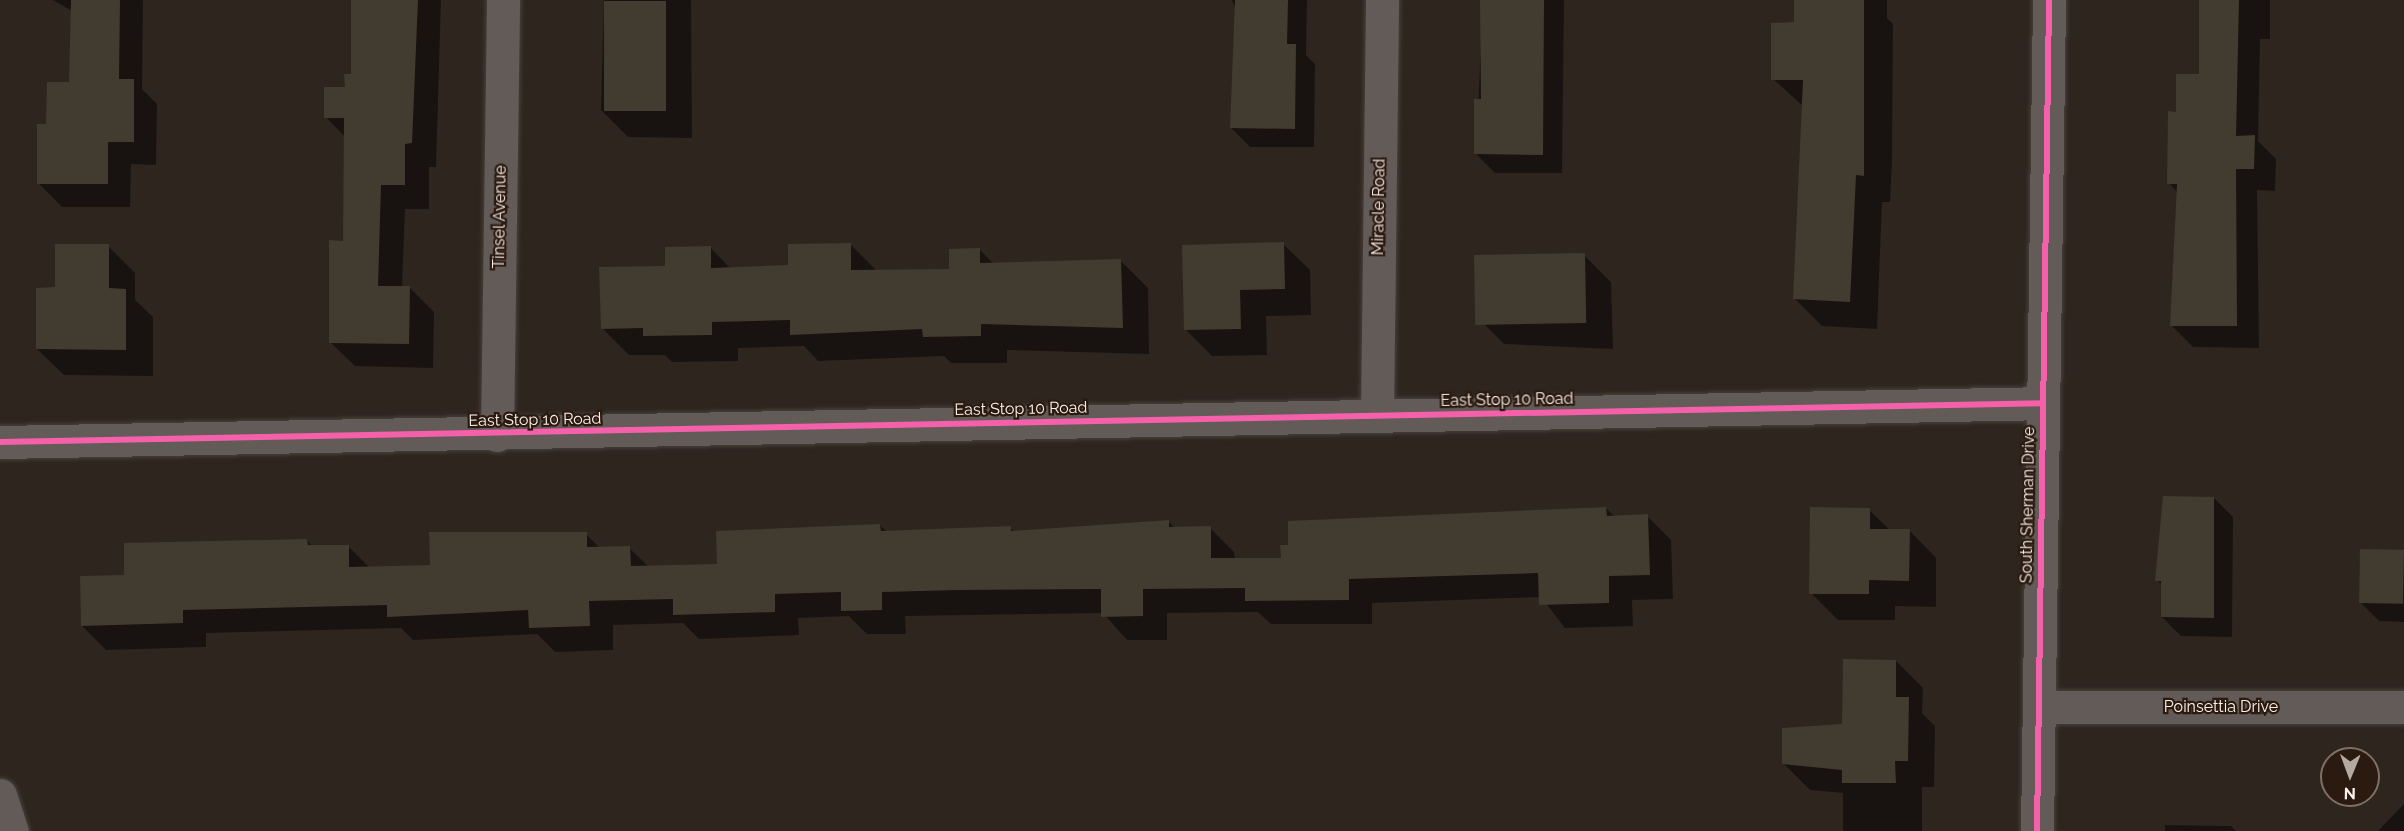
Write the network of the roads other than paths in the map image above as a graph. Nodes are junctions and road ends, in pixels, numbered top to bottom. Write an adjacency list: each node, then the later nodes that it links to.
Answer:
1 (503, 0): 6 (street, Tinsel Avenue)
2 (1382, 0): 5 (street, Miracle Road)
3 (2049, 0): 4 (street, South Sherman Drive)
4 (2043, 403): 5 (street, East Stop 10 Road); 8 (street, South Sherman Drive)
5 (1377, 415): 6 (street, East Stop 10 Road)
6 (497, 435): 7 (street, East Stop 10 Road)
7 (0, 442)
8 (2039, 707): 9 (street, Poinsettia Drive); 12 (street, South Sherman Drive)
9 (2404, 707)
10 (0, 795): 11 (street)
11 (12, 831)
12 (2037, 831)

